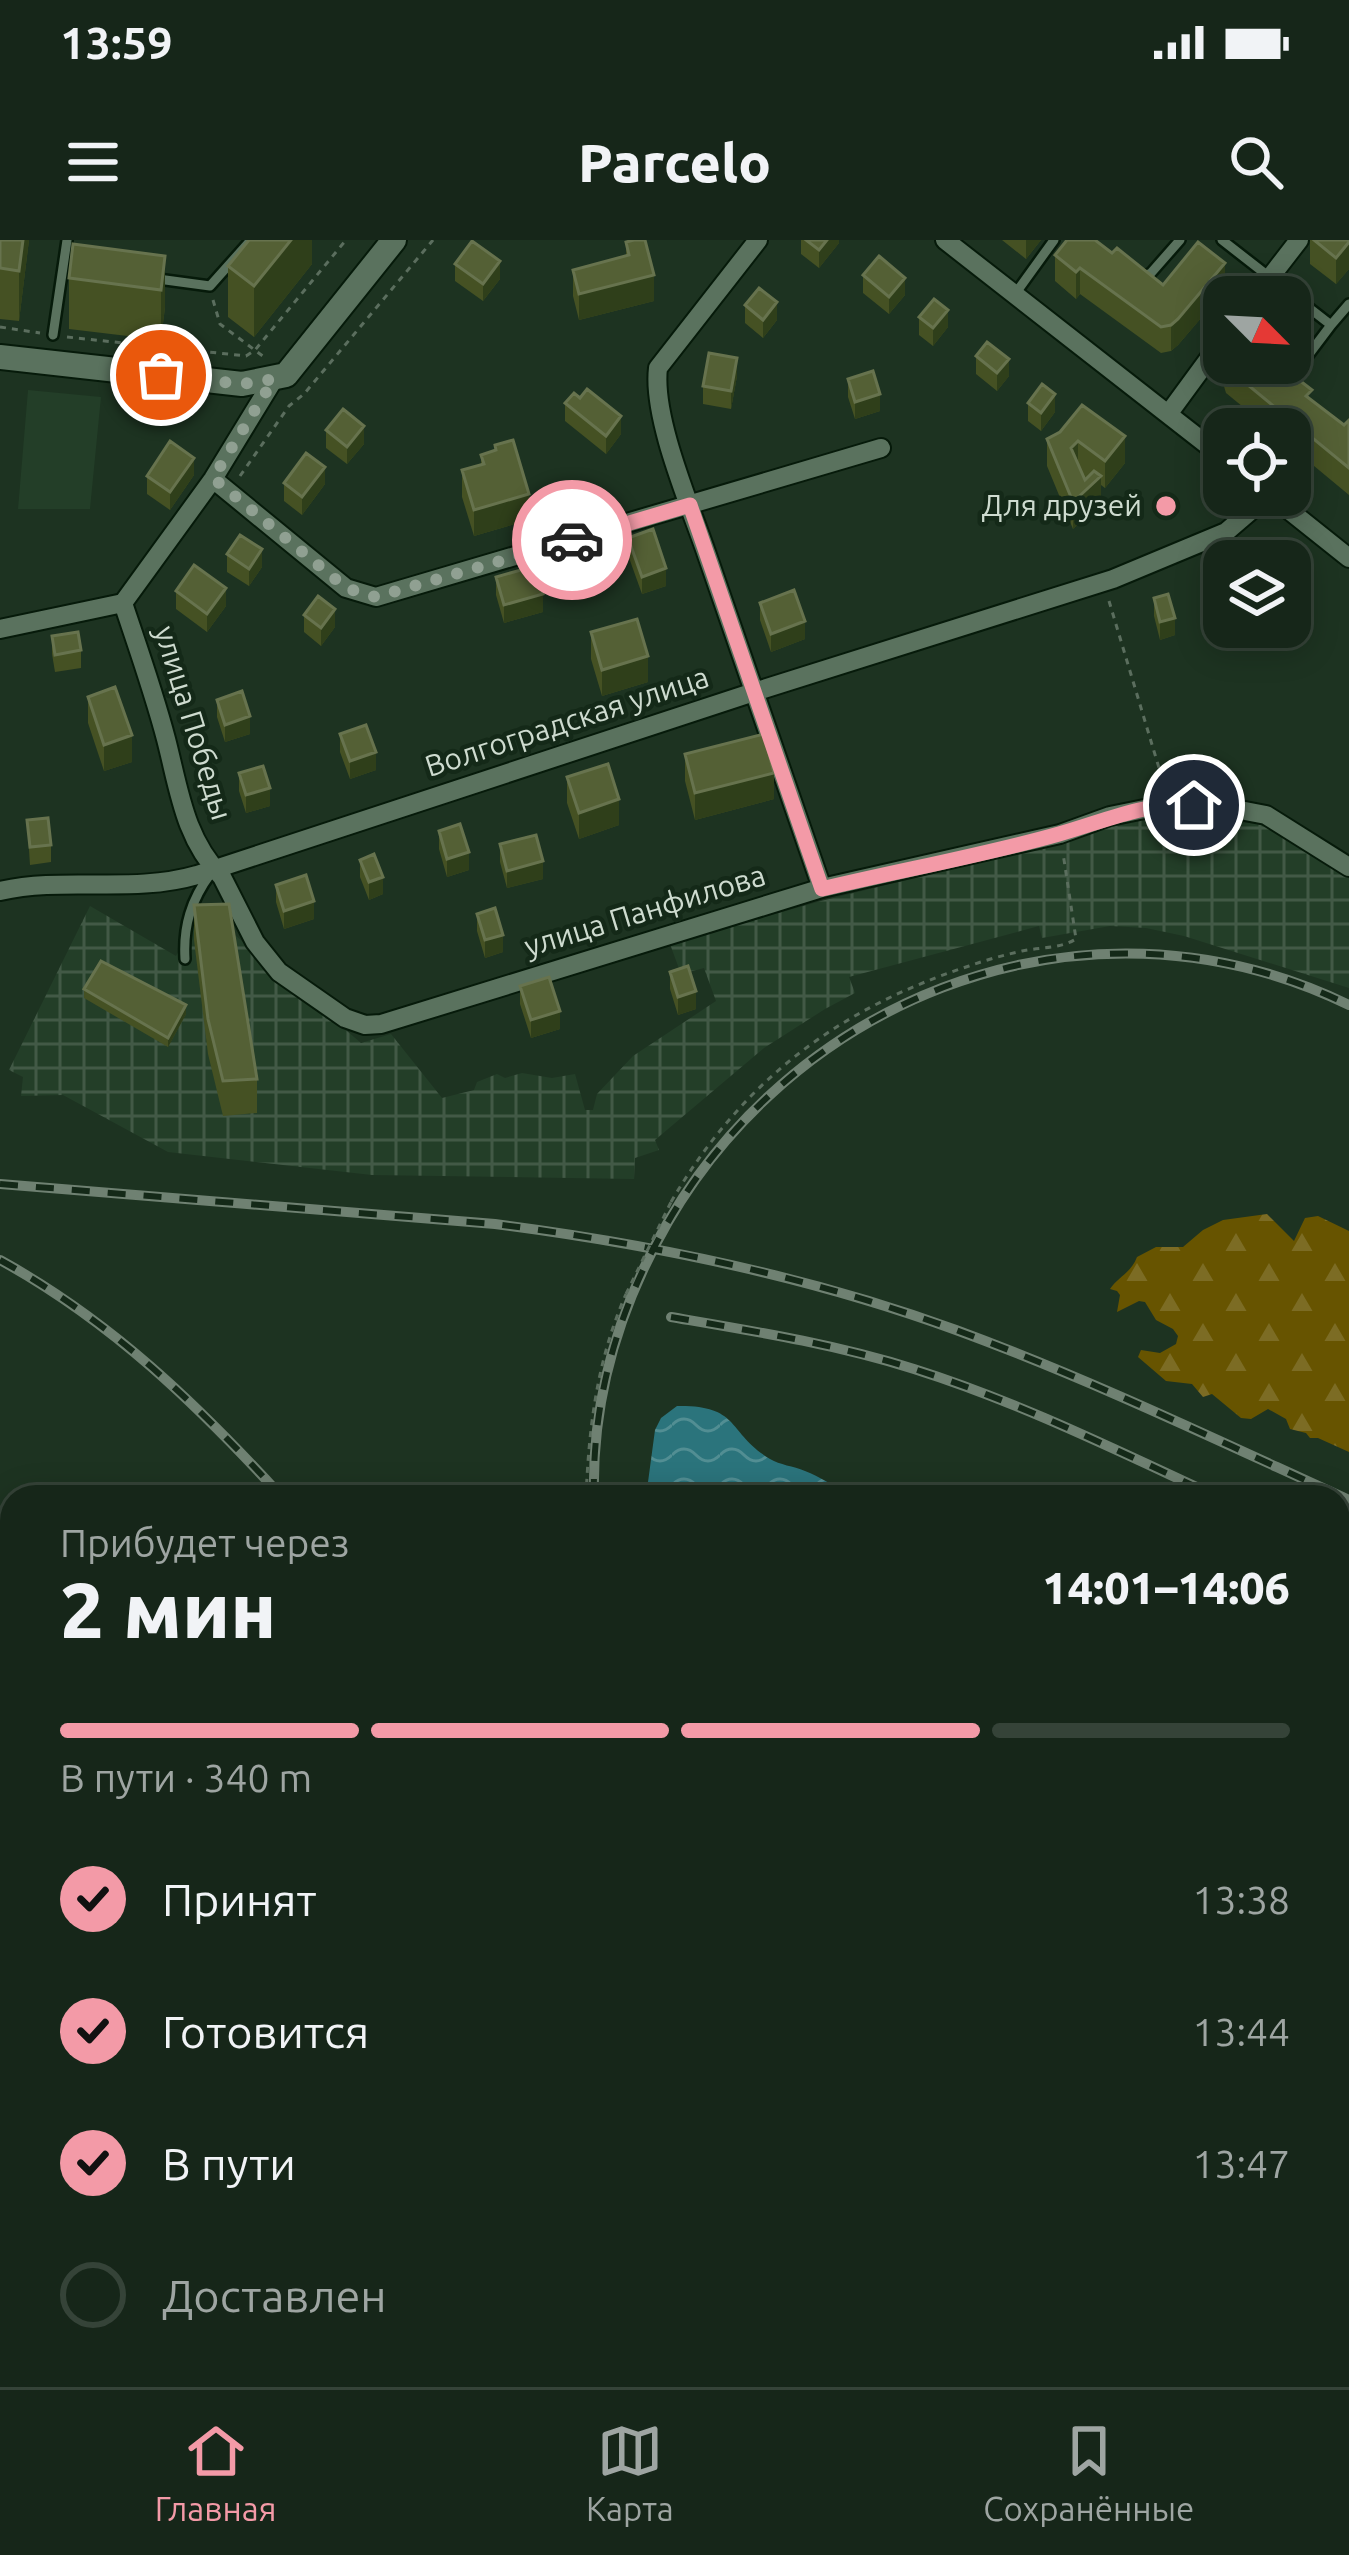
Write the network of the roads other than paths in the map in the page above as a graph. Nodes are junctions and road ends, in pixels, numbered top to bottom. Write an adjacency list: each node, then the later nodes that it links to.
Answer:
1 (67, 240): 11 (lane)
2 (250, 240): 15 (lane)
3 (394, 240): 23 (street, улица Победы)
4 (758, 240): 29 (street)
5 (945, 240): 16 (street)
6 (1054, 240): 16 (lane)
7 (1180, 240): 10 (lane)
8 (1222, 240): 13 (lane)
9 (1299, 240): 14 (street)
10 (1122, 263)
11 (64, 265): 12 (lane); 20 (lane)
12 (85, 268)
13 (1269, 276)
14 (1271, 276)
15 (147, 277)
16 (1015, 293): 25 (street)
17 (1349, 304): 19 (lane)
18 (1311, 309): 19 (lane)
19 (1331, 325): 24 (lane)
20 (53, 335)
21 (0, 357): 23 (street)
22 (1203, 366): 25 (street)
23 (280, 377): 28 (street, улица Победы)
24 (1302, 398)
25 (1169, 412): 26 (street)
26 (1203, 440)
27 (881, 448): 29 (street)
28 (219, 484): 29 (street); 33 (street, улица Победы)
29 (690, 505): 35 (street)
30 (1245, 516): 35 (street, Волгоградская улица)
31 (1296, 516): 32 (street)
32 (1349, 558)
33 (124, 603): 34 (street); 37 (street, улица Победы)
34 (0, 629)
35 (754, 692): 37 (street, Волгоградская улица); 38 (street)
36 (1349, 867): 38 (street, улица Панфилова)
37 (214, 869): 39 (street, Волгоградская улица); 40 (street, улица Победы); 41 (lane)
38 (822, 889): 40 (street, улица Панфилова)
39 (0, 891)
40 (255, 942)
41 (185, 958)

